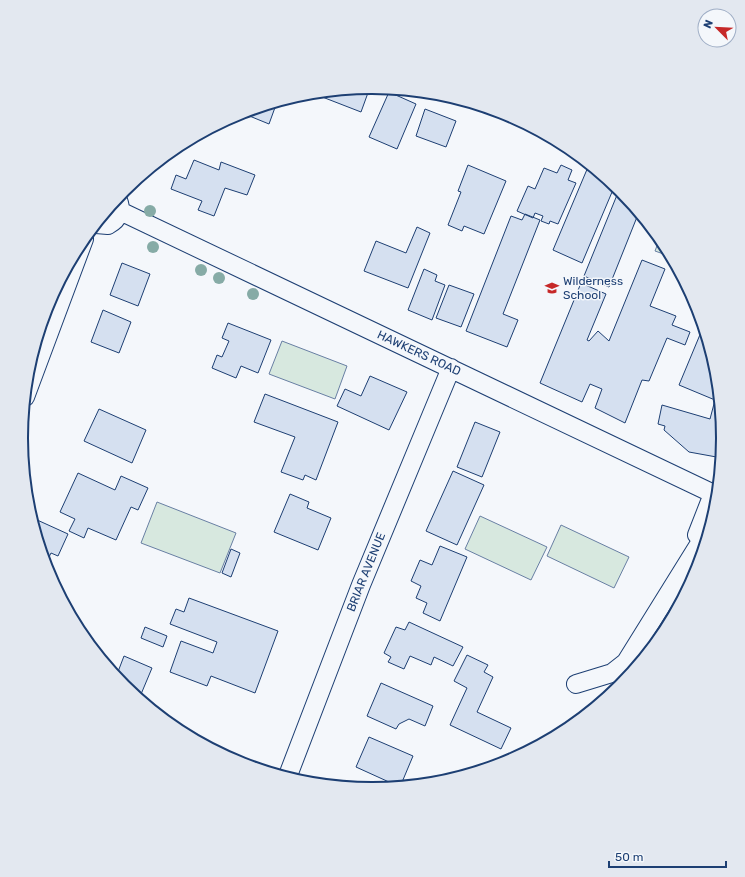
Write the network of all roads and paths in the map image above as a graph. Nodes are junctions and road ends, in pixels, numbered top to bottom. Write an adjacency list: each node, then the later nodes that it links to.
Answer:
1 (119, 205): 2 (street); 4 (street, HAWKERS ROAD)
2 (102, 225)
3 (74, 267): 5 (street)
4 (451, 368): 6 (street, HAWKERS ROAD); 11 (street, BRIAR AVENUE)
5 (35, 369)
6 (712, 493)
7 (709, 511): 9 (street)
8 (702, 540): 9 (street)
9 (684, 567): 10 (street)
10 (576, 684)
11 (289, 772)

